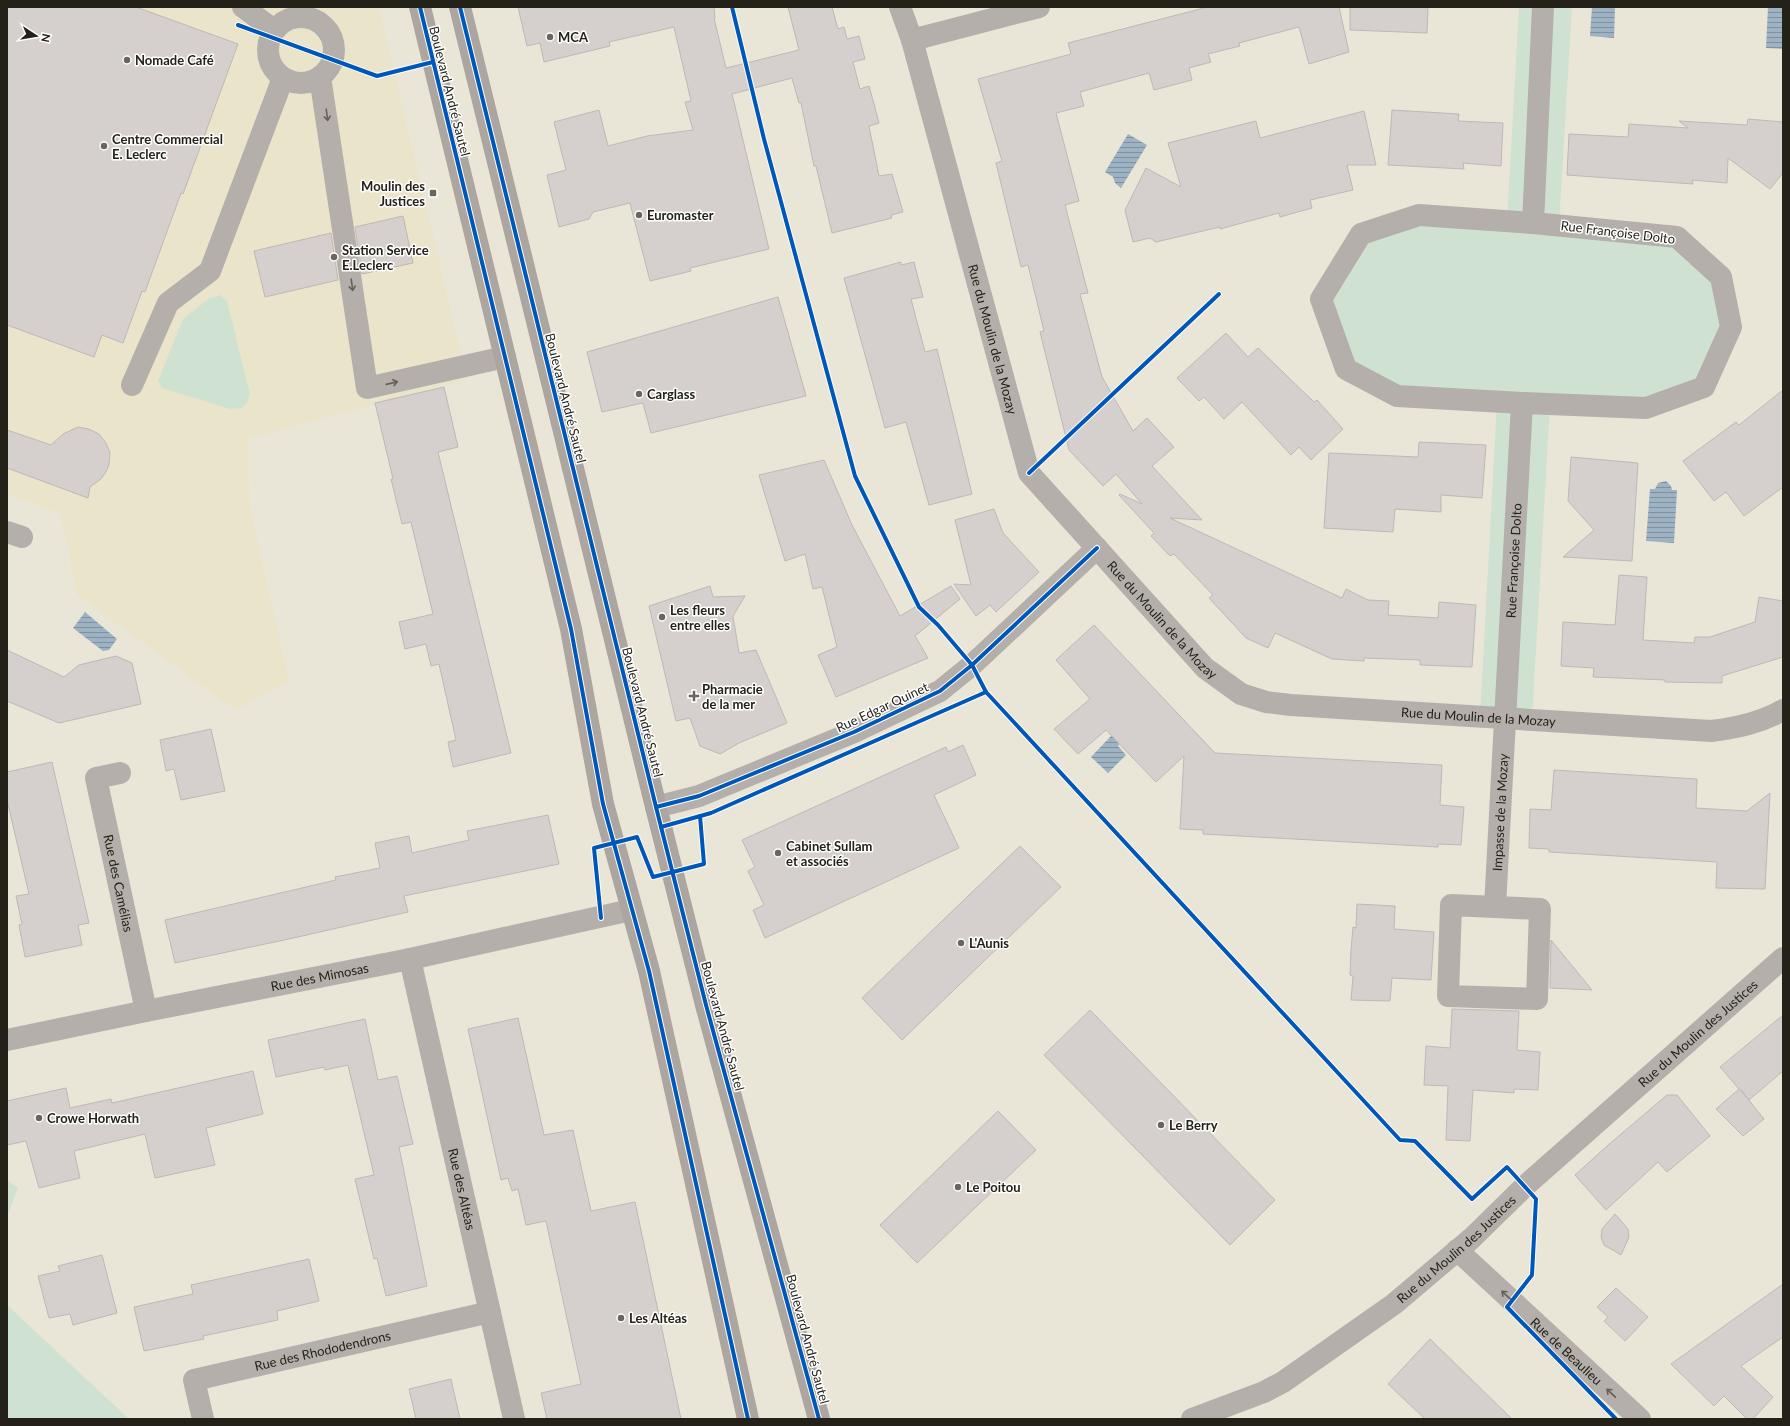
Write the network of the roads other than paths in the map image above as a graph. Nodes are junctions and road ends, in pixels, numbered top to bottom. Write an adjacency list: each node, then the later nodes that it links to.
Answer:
1 (243, 7): 8 (street)
2 (324, 7): 9 (street)
3 (420, 7): 14 (main road, Boulevard André Sautel)
4 (460, 7): 21 (main road, Boulevard André Sautel)
5 (900, 7): 10 (street, Rue du Moulin de la Mozay)
6 (1039, 7): 10 (street)
7 (1543, 7): 13 (street)
8 (282, 20): 9 (street); 12 (street)
9 (332, 37): 11 (street)
10 (912, 40): 17 (street, Rue du Moulin de la Mozay)
11 (320, 76): 12 (street); 14 (street, one-way to 14)
12 (283, 78): 15 (street)
13 (1533, 223): 16 (street, Rue Françoise Dolto); 16 (street, Rue Françoise Dolto)
14 (505, 358): 23 (main road, Boulevard André Sautel)
15 (132, 385)
16 (1522, 403): 19 (street, Rue Françoise Dolto)
17 (1097, 548): 19 (street, Rue du Moulin de la Mozay); 21 (street, Rue Edgar Quinet)
18 (1783, 710): 19 (street, Rue du Moulin de la Mozay)
19 (1505, 718): 22 (street, Impasse de la Mozay)
20 (120, 773): 26 (street, Rue des Camélias)
21 (656, 807): 33 (main road, Boulevard André Sautel)
22 (1495, 907): 22 (street)
23 (631, 910): 25 (street, Rue des Mimosas); 32 (main road, Boulevard André Sautel)
24 (1783, 958): 28 (street, Rue du Moulin des Justices)
25 (410, 959): 26 (street, Rue des Mimosas); 29 (street, Rue des Altéas)
26 (146, 1011): 27 (street, Rue des Mimosas)
27 (7, 1040)
28 (1457, 1250): 34 (street, Rue du Moulin des Justices); 35 (street, Rue de Beaulieu, one-way to 28)
29 (490, 1312): 30 (street, Rue des Rhododendrons); 31 (street, Rue des Altéas)
30 (203, 1419)
31 (514, 1419)
32 (748, 1419)
33 (819, 1419)
34 (1192, 1419)
35 (1640, 1419)

